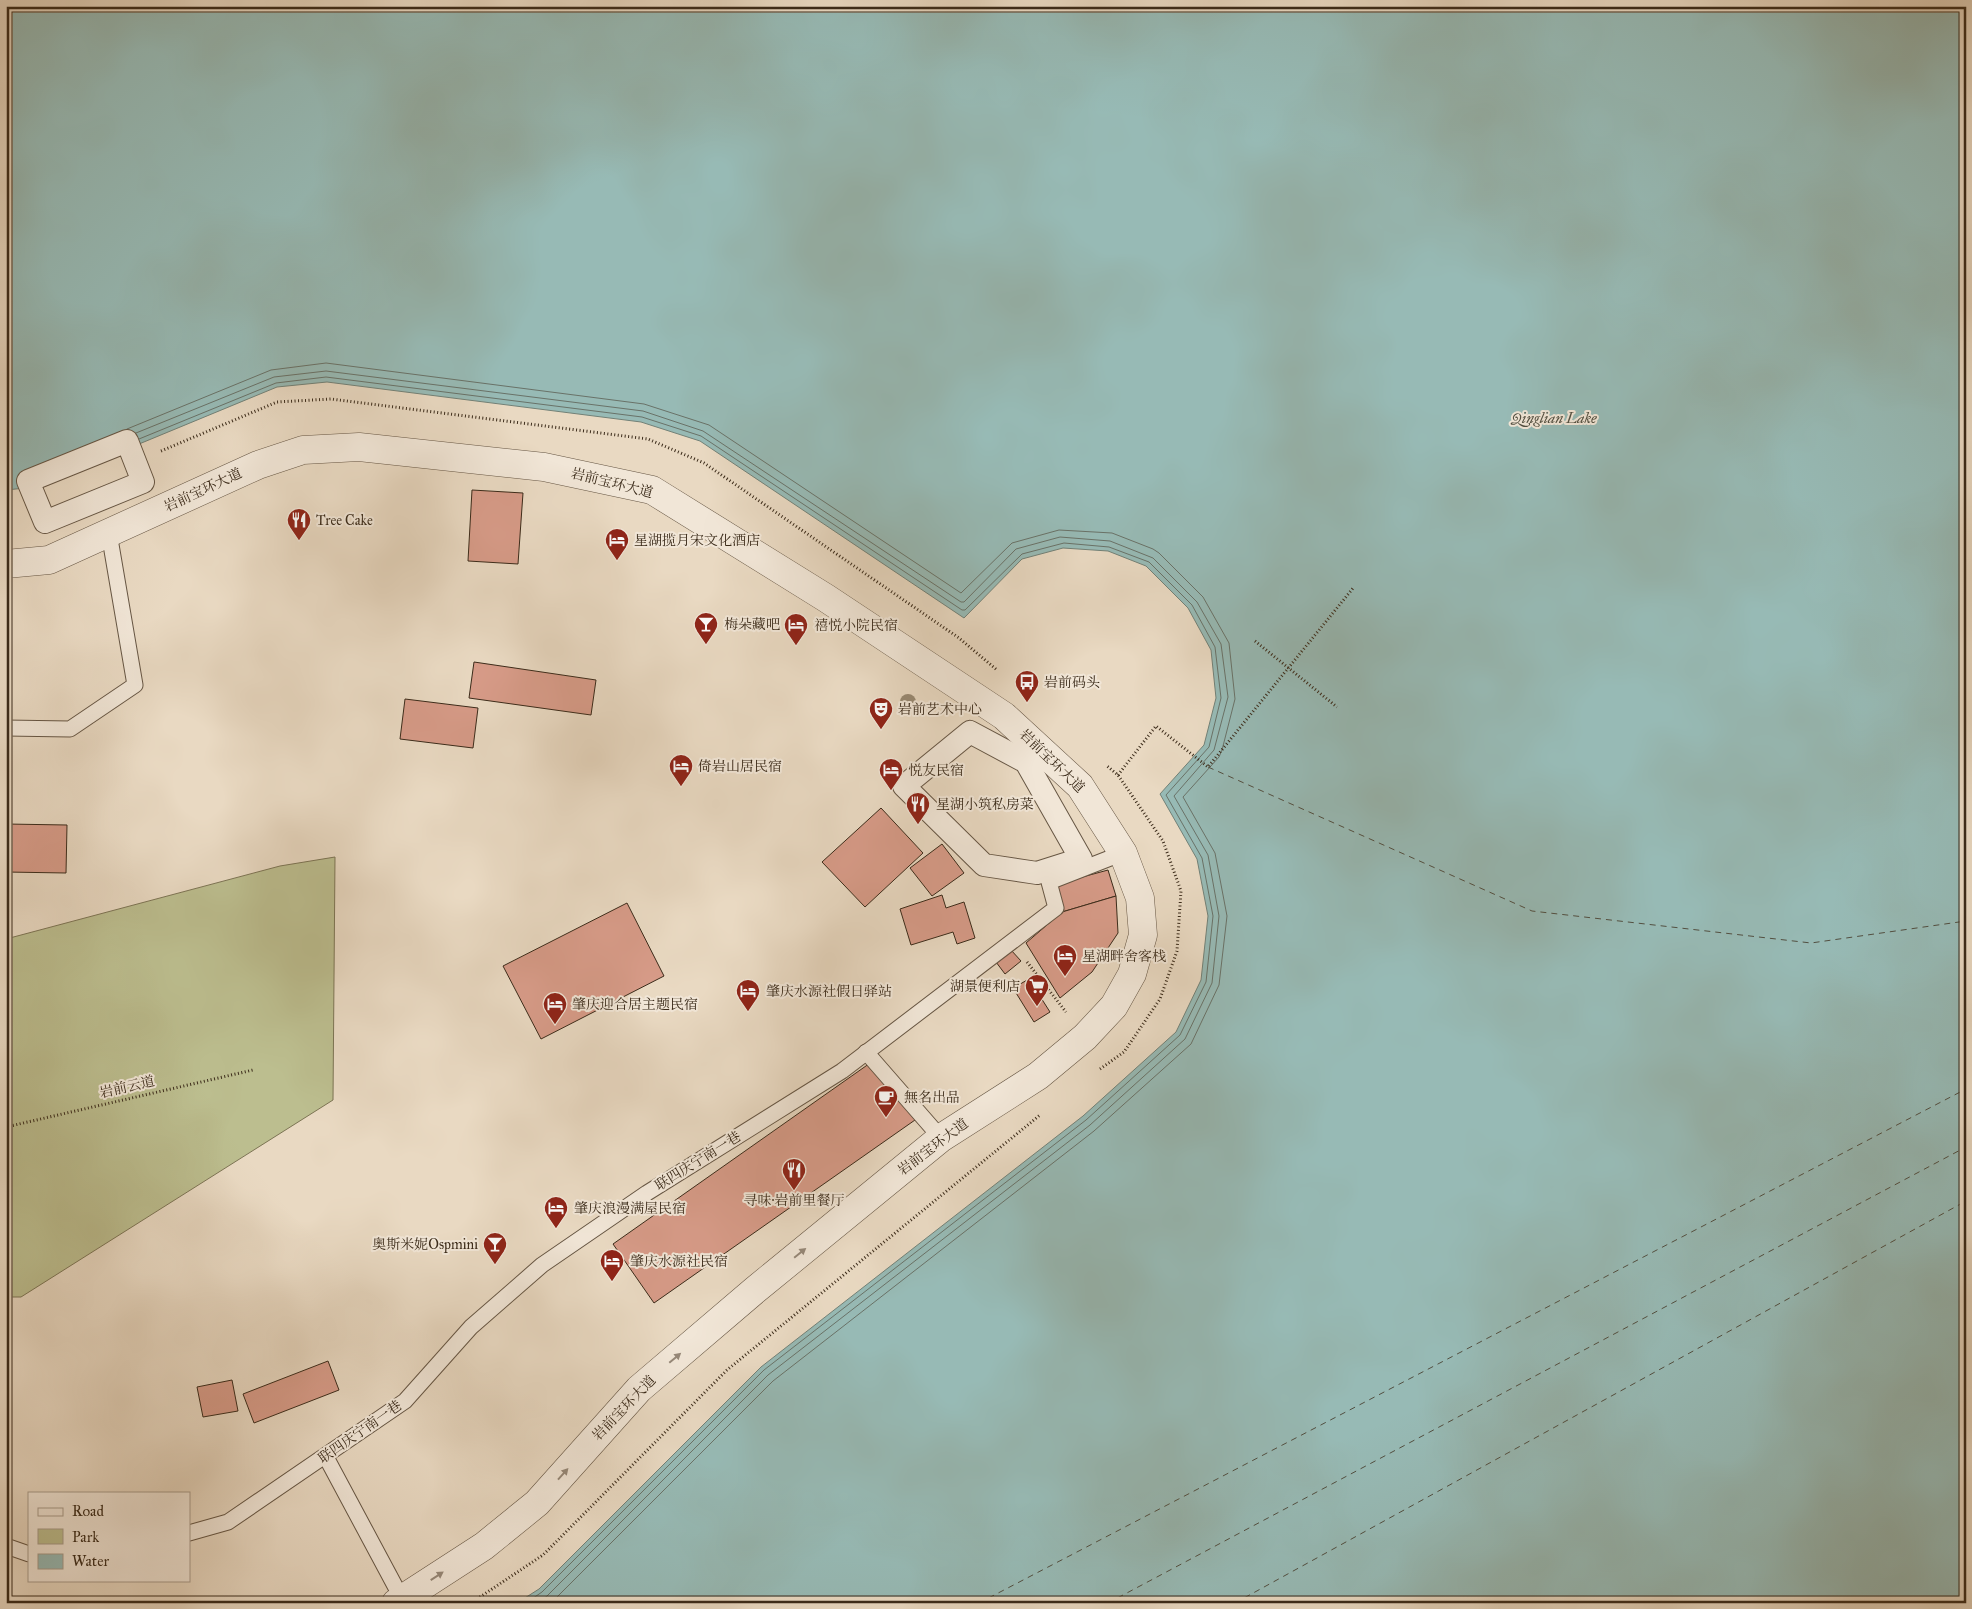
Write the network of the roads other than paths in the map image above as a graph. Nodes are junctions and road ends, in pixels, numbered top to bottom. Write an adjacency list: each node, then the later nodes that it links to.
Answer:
1 (135, 462): 1 (street)
2 (109, 533): 3 (street, 岩前宝环大道); 4 (lane); 5 (street, 岩前宝环大道)
3 (6, 564)
4 (6, 728)
5 (1123, 853): 7 (lane, 联四庆宁南一巷); 8 (street, 岩前宝环大道)
6 (984, 865): 6 (street)
7 (866, 1052): 8 (lane); 9 (lane, 联四庆宁南一巷)
8 (941, 1138): 13 (street, 岩前宝环大道, one-way to 8)
9 (326, 1456): 10 (lane, 联四庆宁南一巷); 13 (lane)
10 (190, 1533)
11 (6, 1546): 12 (lane)
12 (28, 1554)
13 (399, 1601)

